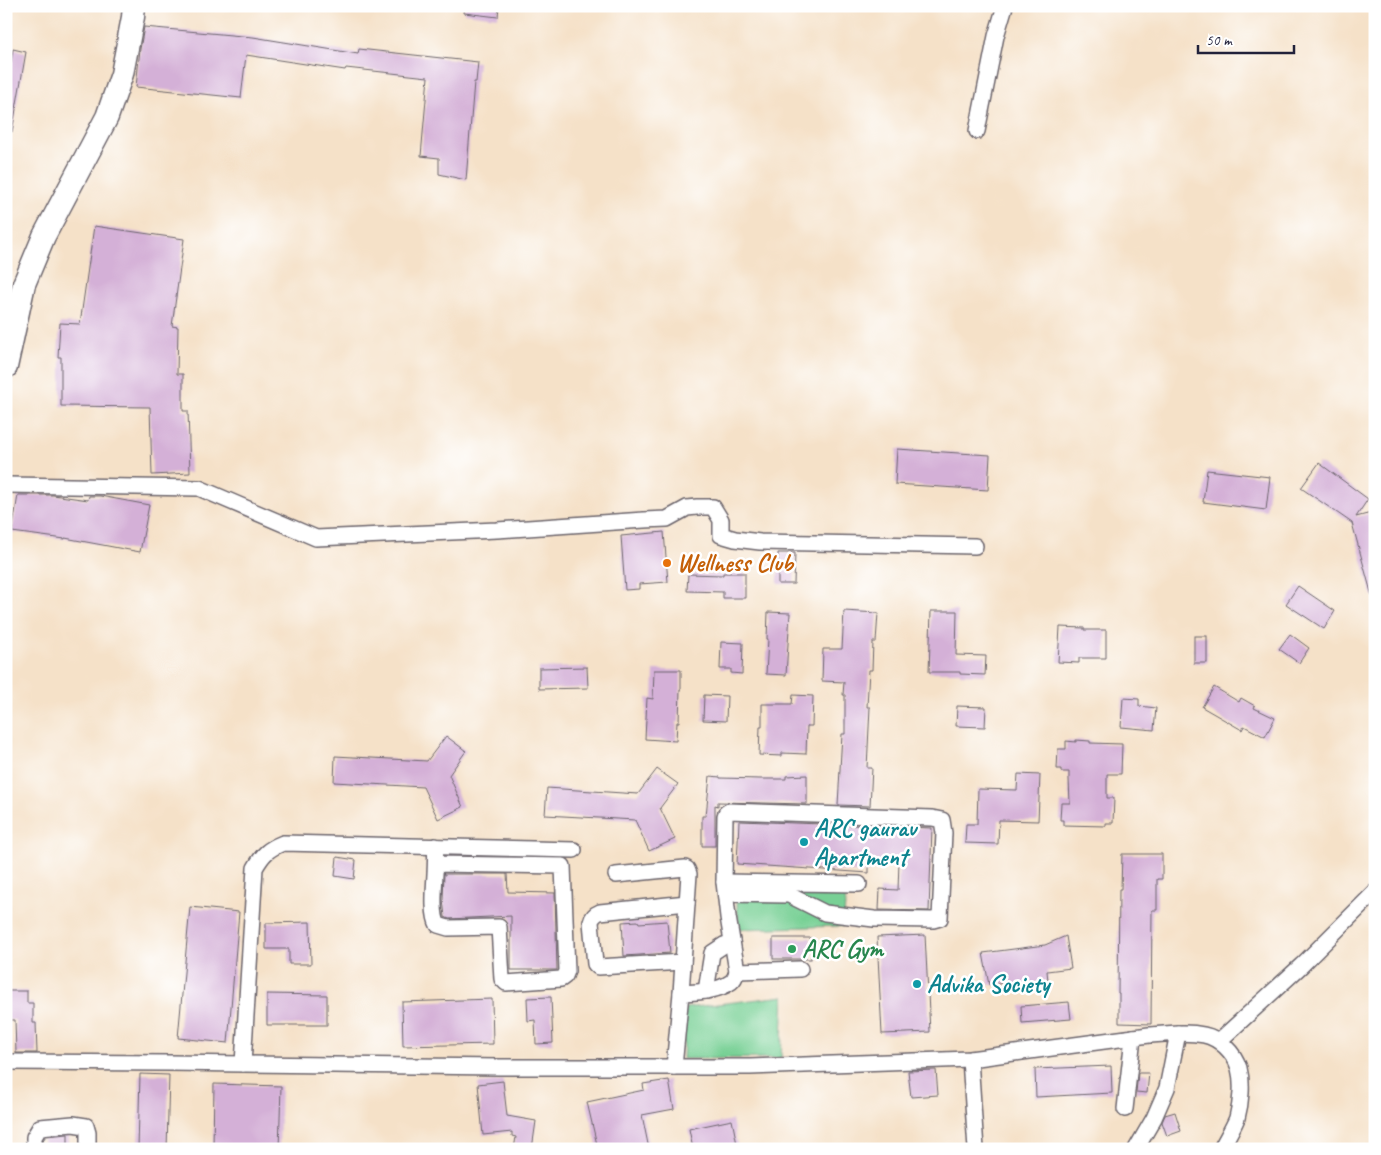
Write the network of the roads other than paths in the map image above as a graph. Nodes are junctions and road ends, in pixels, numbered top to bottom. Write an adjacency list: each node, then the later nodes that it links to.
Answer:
1 (134, 6): 4 (highway)
2 (1005, 6): 3 (street)
3 (977, 132)
4 (9, 340): 5 (highway)
5 (6, 367)
6 (6, 485): 7 (street)
7 (975, 546)
8 (435, 846): 9 (street); 10 (street); 27 (street)
9 (574, 850)
10 (436, 864): 10 (street)
11 (616, 875): 15 (street)
12 (859, 884): 13 (street)
13 (725, 888): 13 (street); 16 (street)
14 (1375, 892): 24 (street)
15 (687, 903): 17 (street); 17 (street)
16 (732, 942): 19 (street); 20 (street)
17 (683, 962): 21 (street)
18 (800, 969): 19 (street)
19 (737, 972): 20 (street)
20 (706, 991): 21 (street)
21 (681, 993): 28 (street)
22 (1178, 1033): 23 (street); 24 (street); 33 (street)
23 (1133, 1037): 25 (street); 29 (street)
24 (1219, 1040): 34 (street)
25 (970, 1060): 28 (street); 32 (street)
26 (6, 1062): 27 (street)
27 (243, 1064): 28 (street)
28 (674, 1067)
29 (1125, 1109)
30 (34, 1149): 31 (street)
31 (88, 1149)
32 (976, 1149)
33 (1136, 1149)
34 (1221, 1149)

